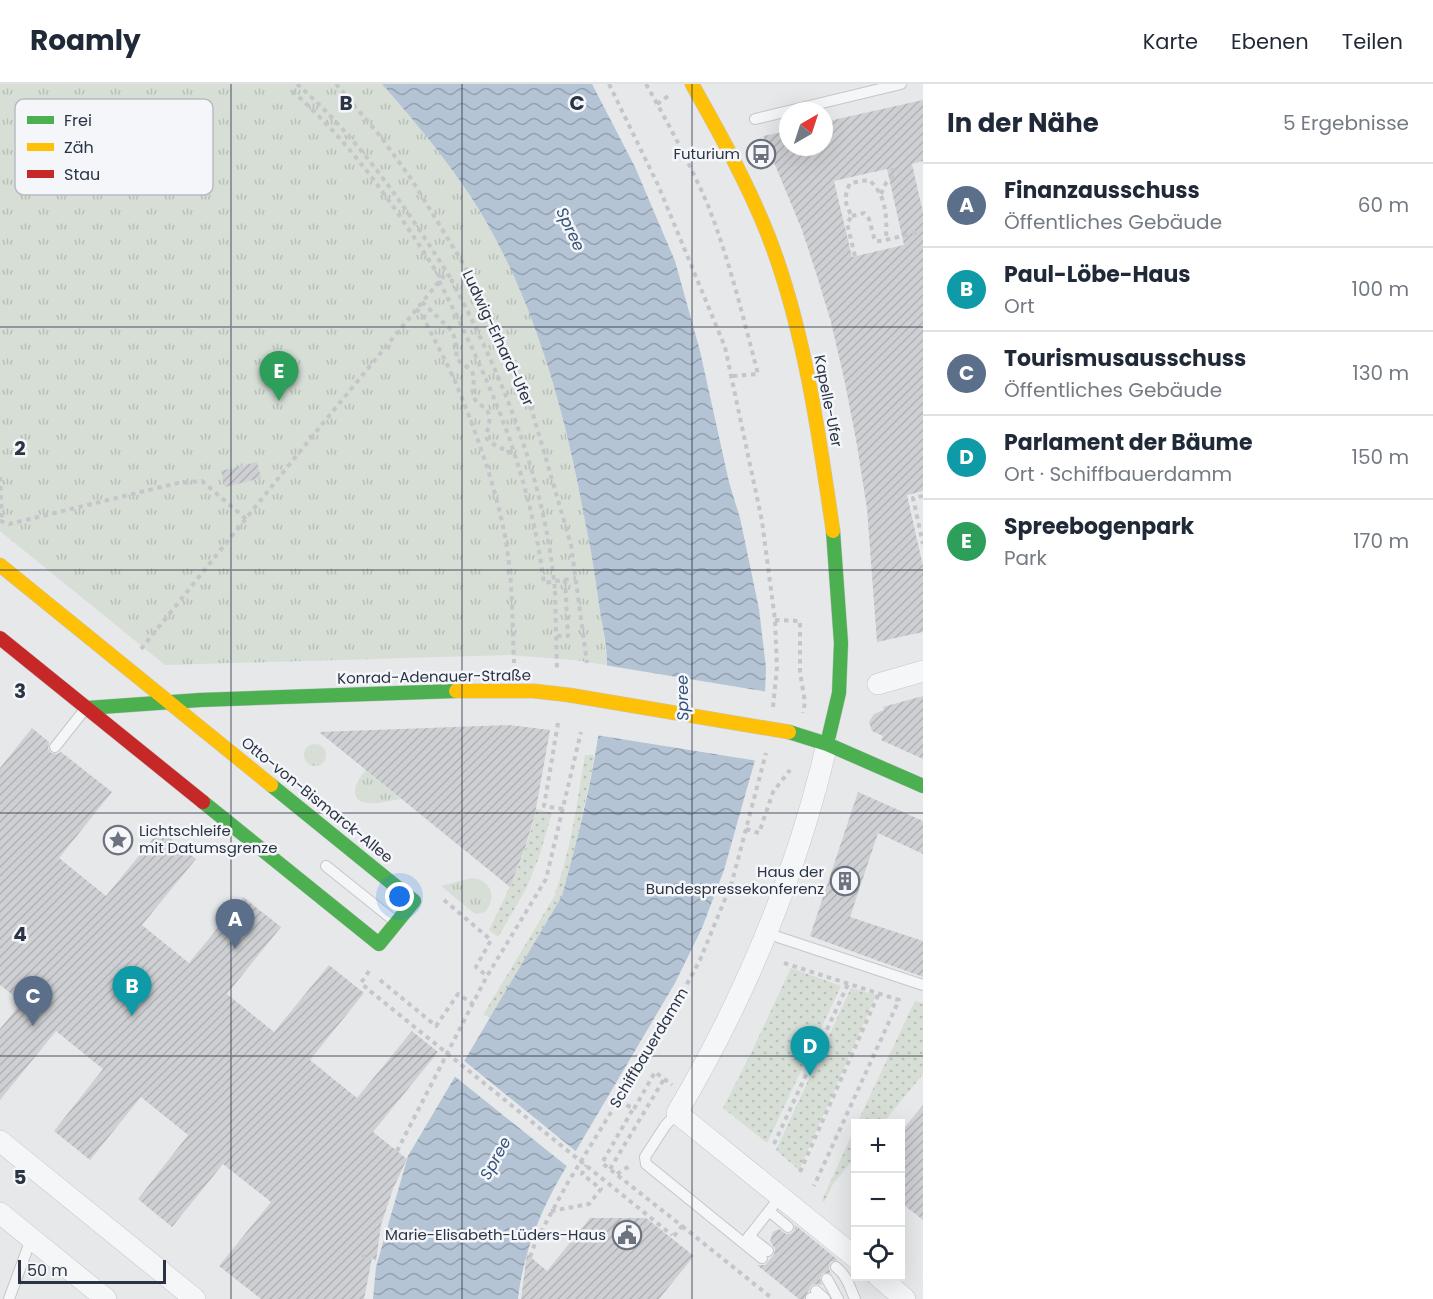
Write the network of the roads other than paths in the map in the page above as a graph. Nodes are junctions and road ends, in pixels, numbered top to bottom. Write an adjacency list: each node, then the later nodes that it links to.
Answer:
1 (692, 84): 10 (street, Kapelle-Ufer)
2 (901, 84): 3 (lane)
3 (755, 119)
4 (0, 565): 8 (street, Otto-von-Bismarck-Allee)
5 (0, 638): 9 (street, Otto-von-Bismarck-Allee)
6 (923, 671): 7 (street)
7 (878, 684)
8 (169, 703): 9 (street, Konrad-Adenauer-Straße); 10 (street, Konrad-Adenauer-Straße, bridge); 14 (street, Otto-von-Bismarck-Allee)
9 (87, 708): 11 (lane); 14 (street, Otto-von-Bismarck-Allee)
10 (827, 744): 12 (street, Konrad-Adenauer-Straße); 15 (street)
11 (55, 747)
12 (923, 786)
13 (326, 866): 14 (lane)
14 (397, 923)
15 (766, 933): 16 (lane); 17 (street)
16 (923, 985)
17 (682, 1105): 19 (street); 23 (lane)
18 (0, 1141): 31 (street)
19 (775, 1204): 21 (lane); 23 (lane); 25 (street)
20 (0, 1213): 22 (street)
21 (788, 1227)
22 (31, 1239): 29 (lane); 30 (street)
23 (747, 1240): 24 (lane)
24 (765, 1255)
25 (846, 1263): 34 (lane)
26 (826, 1279): 33 (lane)
27 (884, 1281): 35 (street)
28 (813, 1296): 32 (lane)
29 (9, 1299)
30 (105, 1299)
31 (195, 1299)
32 (825, 1299)
33 (838, 1299)
34 (855, 1299)
35 (905, 1299)

